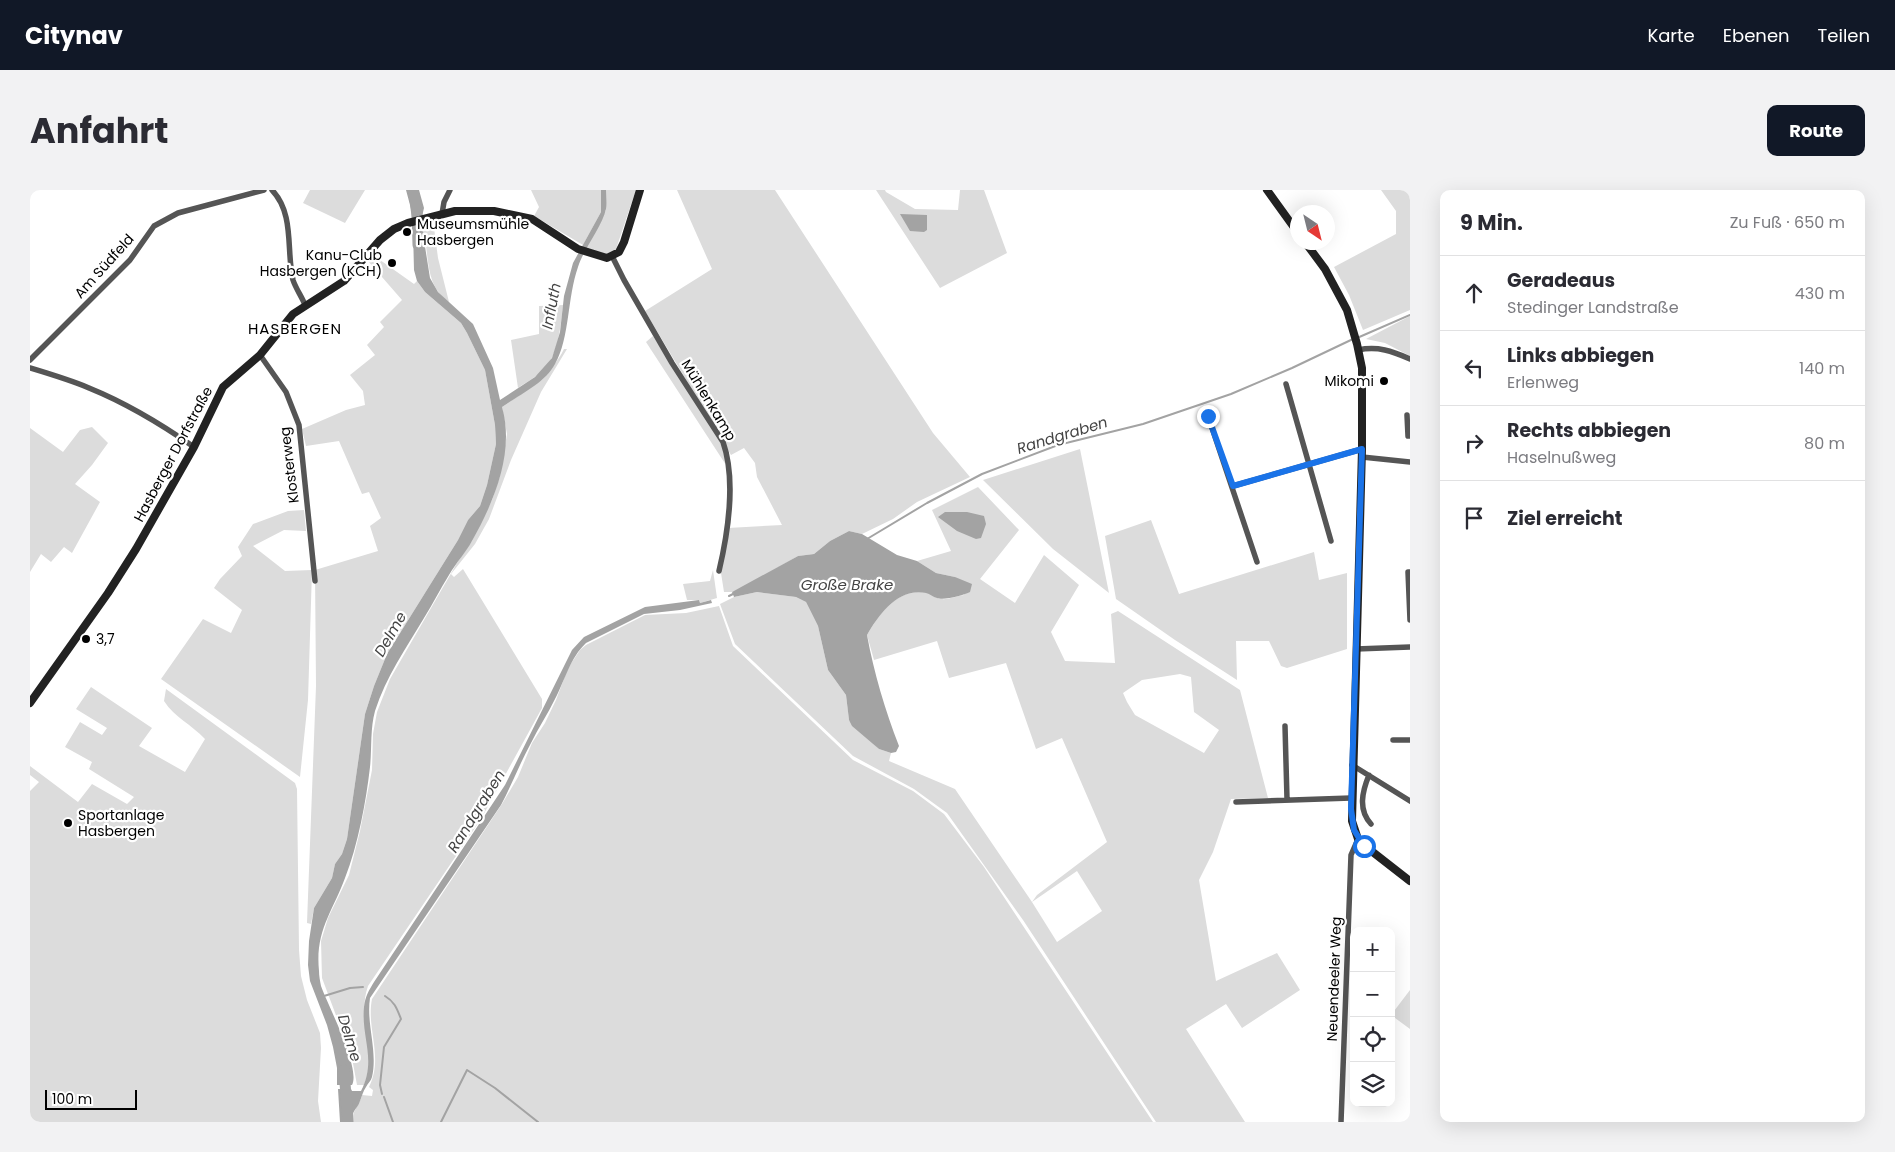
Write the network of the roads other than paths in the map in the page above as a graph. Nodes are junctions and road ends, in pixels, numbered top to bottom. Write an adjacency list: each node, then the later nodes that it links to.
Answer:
1 (264, 190): 14 (street, Am Südfeld)
2 (272, 190): 10 (street)
3 (450, 190): 6 (street)
4 (640, 190): 9 (street)
5 (1267, 190): 7 (street)
6 (442, 214): 9 (street); 10 (street, Hasberger Dorfstraße)
7 (1290, 222)
8 (1311, 250): 11 (street)
9 (612, 256): 27 (street, Mühlenkamp)
10 (305, 305): 12 (street, Hasberger Dorfstraße)
11 (1358, 347): 13 (street); 21 (street)
12 (260, 355): 20 (street, Hasberger Dorfstraße); 29 (street, Klosterweg)
13 (1410, 359)
14 (30, 360)
15 (30, 368): 20 (street)
16 (1286, 384): 23 (street)
17 (1407, 415): 19 (street)
18 (1208, 416): 24 (street)
19 (1410, 436)
20 (194, 447): 33 (street, Hasberger Dorfstraße)
21 (1362, 453): 22 (street); 23 (street); 32 (street)
22 (1410, 462)
23 (1309, 464): 24 (street); 25 (street)
24 (1233, 486): 26 (street)
25 (1331, 541)
26 (1257, 562)
27 (719, 571)
28 (1410, 572): 30 (street)
29 (315, 581)
30 (1410, 620)
31 (1410, 647): 32 (street)
32 (1356, 649): 37 (street)
33 (30, 702)
34 (1285, 726): 40 (street)
35 (1393, 740): 36 (street)
36 (1410, 740)
37 (1352, 765): 38 (street); 39 (street)
38 (1369, 775): 41 (street); 43 (street)
39 (1351, 798): 40 (street); 44 (street)
40 (1287, 800): 42 (street)
41 (1410, 801)
42 (1236, 802)
43 (1371, 824)
44 (1358, 839): 45 (street); 46 (street, Neuendeeler Weg)
45 (1410, 881)
46 (1341, 1122)

